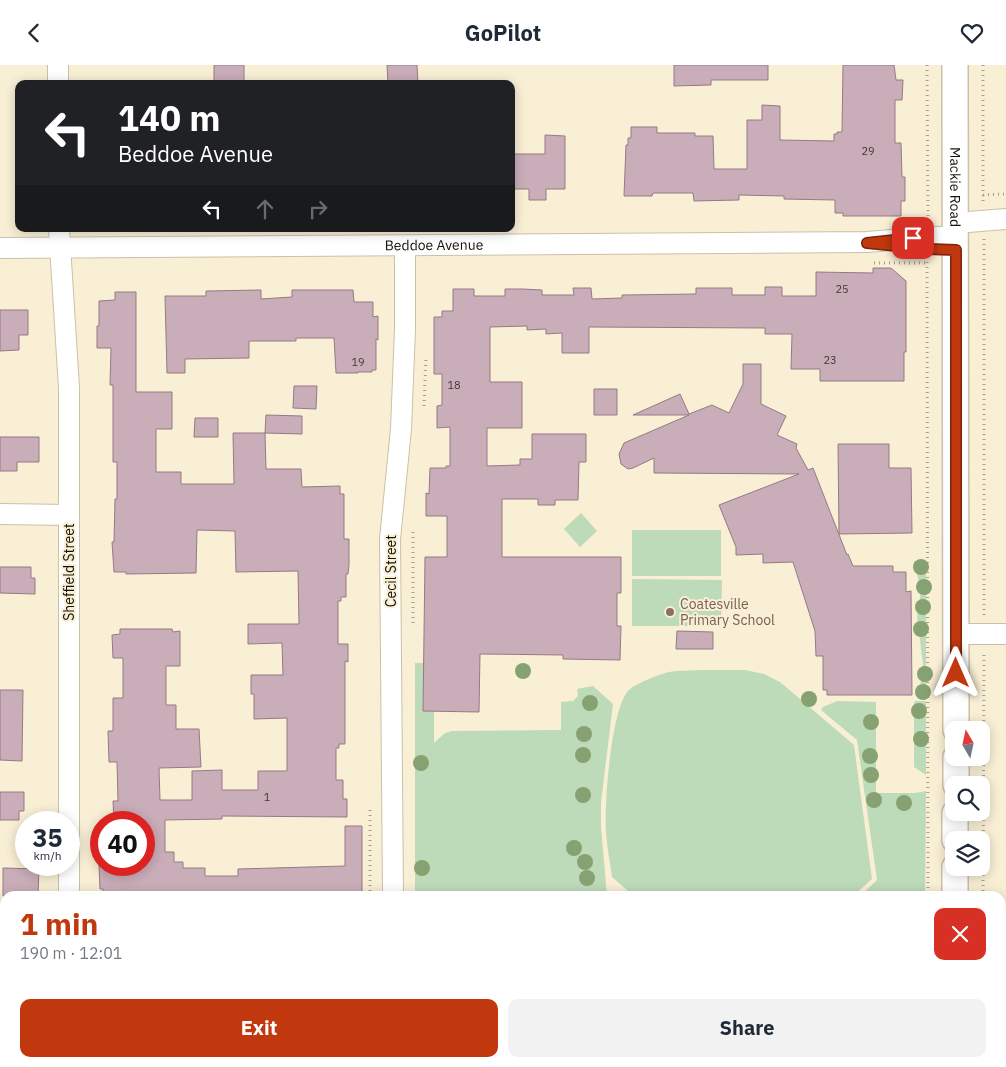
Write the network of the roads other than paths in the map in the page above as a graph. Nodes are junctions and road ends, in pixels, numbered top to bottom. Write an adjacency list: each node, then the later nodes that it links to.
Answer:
1 (58, 65): 3 (street)
2 (955, 65): 7 (street, Mackie Road)
3 (58, 80)
4 (983, 208): 5 (street); 6 (street); 7 (street, Beddoe Avenue)
5 (1006, 211)
6 (1006, 219)
7 (956, 230): 9 (street, Beddoe Avenue); 13 (street, Mackie Road)
8 (60, 238): 9 (street, Beddoe Avenue); 10 (street, Beddoe Avenue); 12 (street, Sheffield Street)
9 (405, 246): 18 (street, Cecil Street)
10 (0, 248)
11 (0, 514): 12 (street)
12 (69, 515): 17 (street, Sheffield Street)
13 (956, 634): 14 (street); 15 (street, Mackie Road)
14 (1006, 634)
15 (956, 721)
16 (955, 876): 19 (street)
17 (69, 891)
18 (392, 891)
19 (955, 891)

